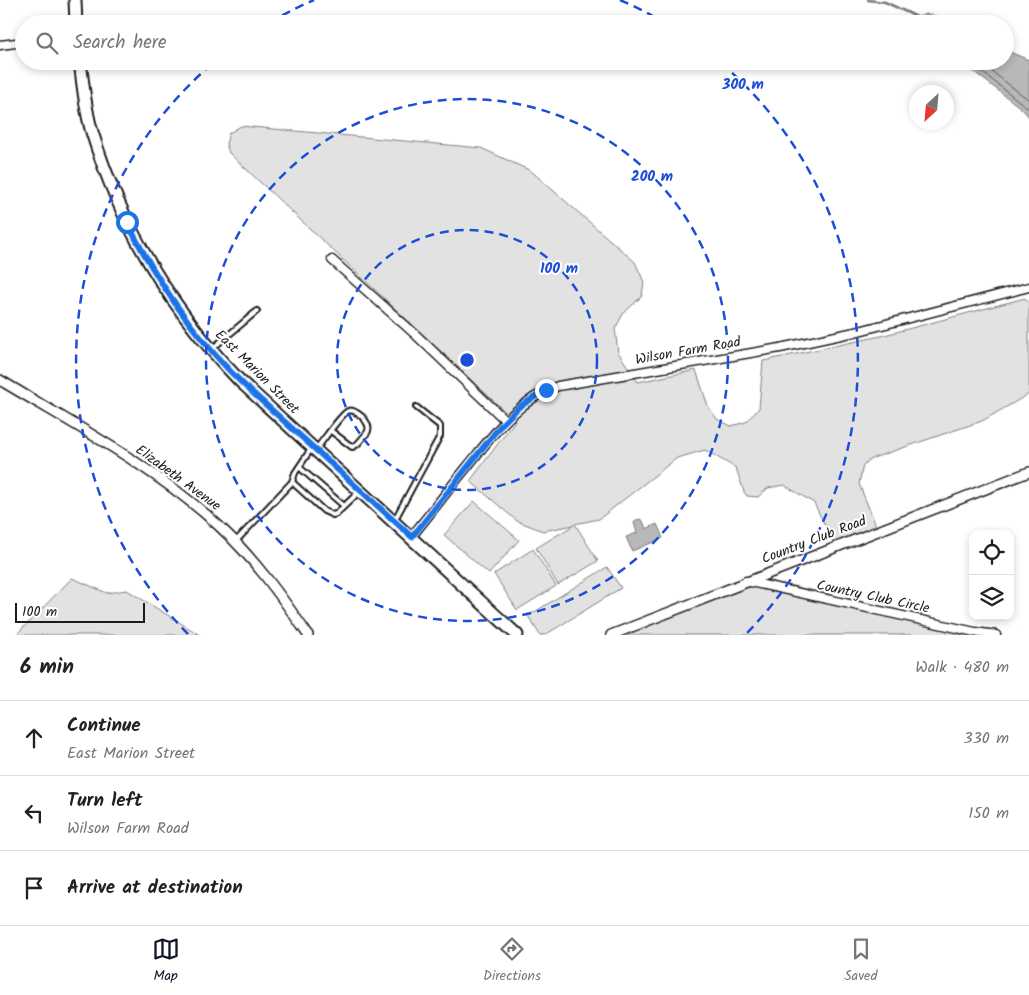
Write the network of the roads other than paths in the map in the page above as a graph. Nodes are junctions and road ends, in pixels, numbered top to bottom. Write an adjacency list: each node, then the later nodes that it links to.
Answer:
1 (75, 0): 2 (main road)
2 (76, 15)
3 (15, 43): 4 (street)
4 (0, 45)
5 (82, 70): 9 (main road, East Marion Street)
6 (332, 260): 12 (street)
7 (1029, 287): 12 (street, Wilson Farm Road)
8 (257, 311): 9 (lane)
9 (211, 350): 14 (main road, East Marion Street)
10 (0, 380): 22 (street, Elizabeth Avenue)
11 (416, 407): 20 (lane)
12 (505, 420): 21 (street, Wilson Farm Road)
13 (331, 431): 13 (lane); 14 (lane)
14 (314, 448): 15 (lane); 18 (main road, East Marion Street)
15 (299, 467): 17 (lane); 19 (lane)
16 (1029, 472): 23 (street, Country Club Road)
17 (292, 482): 19 (lane); 22 (lane)
18 (360, 490): 19 (lane); 20 (main road, East Marion Street)
19 (344, 506)
20 (394, 521): 21 (main road, East Marion Street)
21 (412, 537): 25 (main road, East Marion Street)
22 (235, 542): 24 (street, Elizabeth Avenue)
23 (746, 581): 26 (street, Country Club Road); 27 (street, Country Club Circle)
24 (308, 635)
25 (517, 635)
26 (610, 635)
27 (996, 635)

